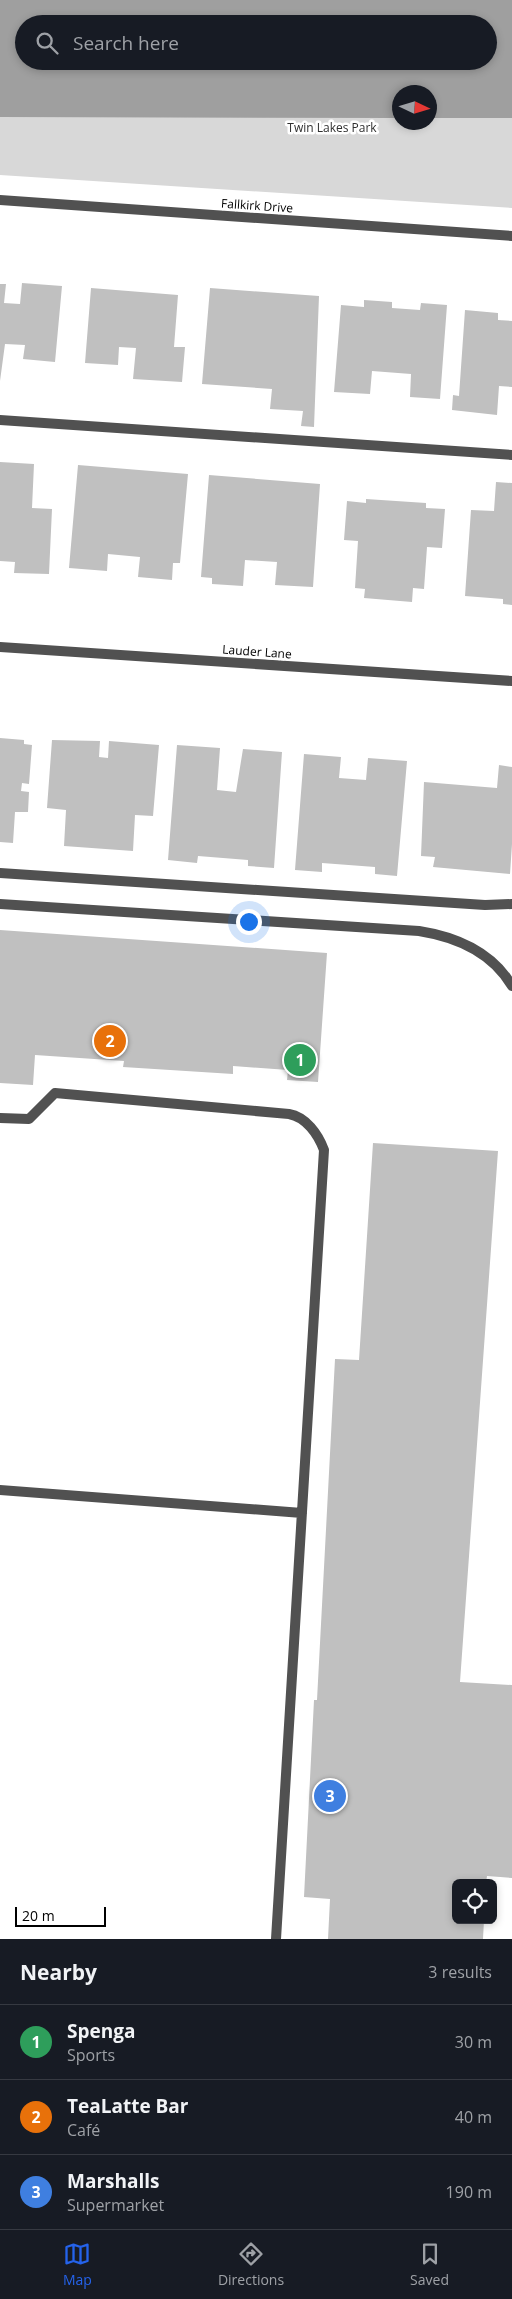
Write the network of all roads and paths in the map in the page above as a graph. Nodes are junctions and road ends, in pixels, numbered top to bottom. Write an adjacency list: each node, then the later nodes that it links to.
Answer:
1 (0, 200): 2 (street, Fallkirk Drive)
2 (512, 236)
3 (0, 420): 4 (street)
4 (512, 454)
5 (0, 647): 6 (street, Lauder Lane)
6 (512, 681)
7 (0, 873): 9 (street)
8 (0, 904): 10 (street)
9 (512, 904)
10 (512, 986)
11 (0, 1118): 13 (street)
12 (0, 1490): 13 (street)
13 (302, 1513): 14 (street)
14 (276, 1939)

